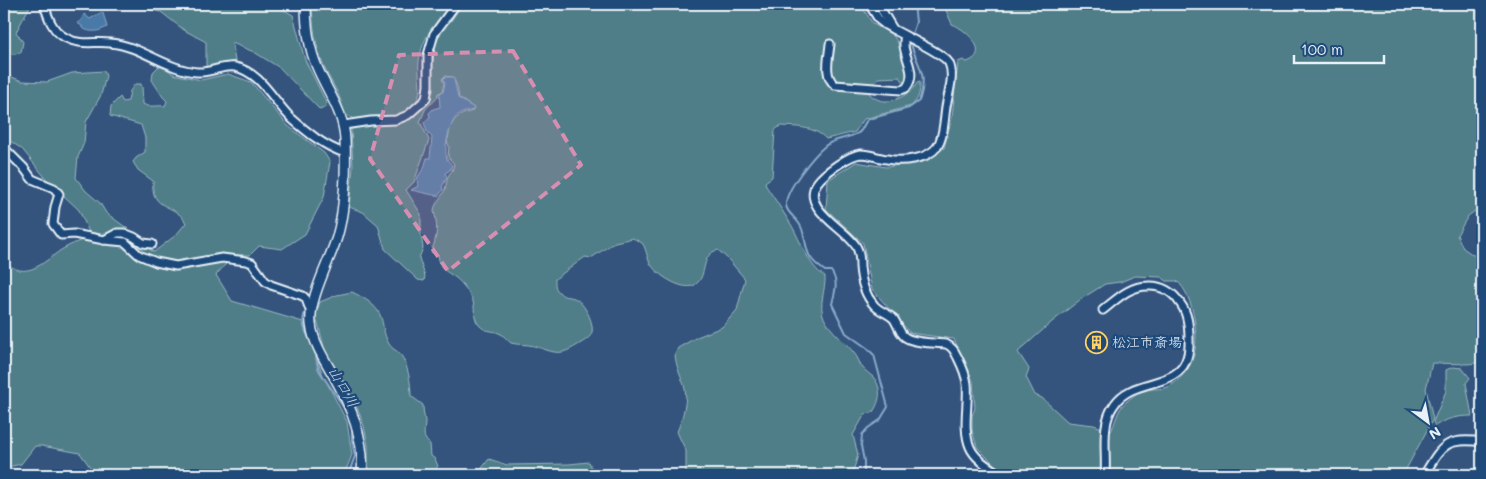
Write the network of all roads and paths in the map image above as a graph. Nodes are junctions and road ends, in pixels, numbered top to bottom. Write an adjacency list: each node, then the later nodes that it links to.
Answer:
1 (44, 4): 11 (street)
2 (306, 4): 9 (main road)
3 (456, 4): 9 (street)
4 (869, 4): 6 (street)
5 (878, 4): 6 (street)
6 (895, 31): 7 (street)
7 (908, 38): 8 (street); 18 (street)
8 (830, 44)
9 (344, 125): 11 (main road)
10 (4, 148): 12 (street)
11 (345, 153): 15 (main road)
12 (104, 240): 13 (street); 15 (street)
13 (152, 244)
14 (1103, 310): 19 (street)
15 (311, 314): 17 (main road)
16 (1482, 442): 20 (street)
17 (363, 474)
18 (1002, 475)
19 (1105, 475)
20 (1424, 475)

